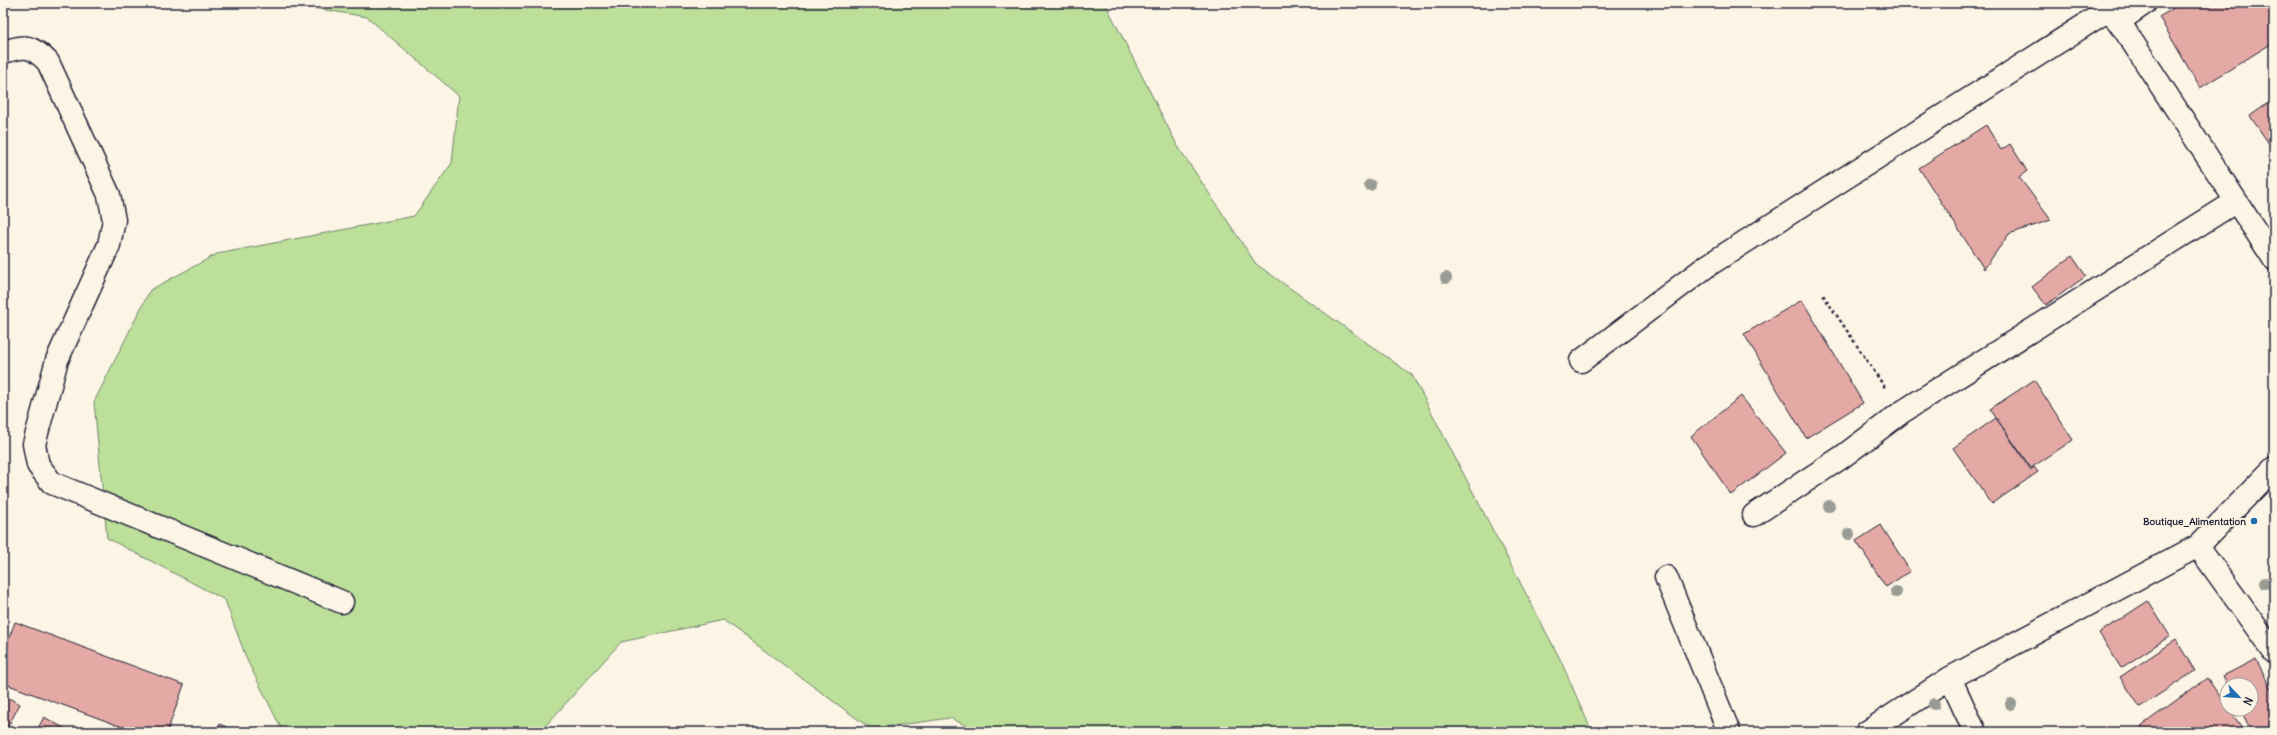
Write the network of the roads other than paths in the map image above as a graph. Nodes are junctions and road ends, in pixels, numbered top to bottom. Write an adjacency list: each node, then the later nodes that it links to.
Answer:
1 (2145, 3): 2 (street)
2 (2112, 11): 4 (street); 6 (street)
3 (3, 52): 11 (street)
4 (2235, 202): 5 (street); 8 (street)
5 (2274, 259)
6 (1581, 361)
7 (2274, 468): 9 (street)
8 (1754, 515)
9 (2198, 546): 12 (street); 13 (street)
10 (1666, 577): 14 (street)
11 (342, 602)
12 (2274, 652)
13 (1950, 678): 15 (street); 16 (street)
14 (1730, 732)
15 (1867, 732)
16 (1975, 732)

